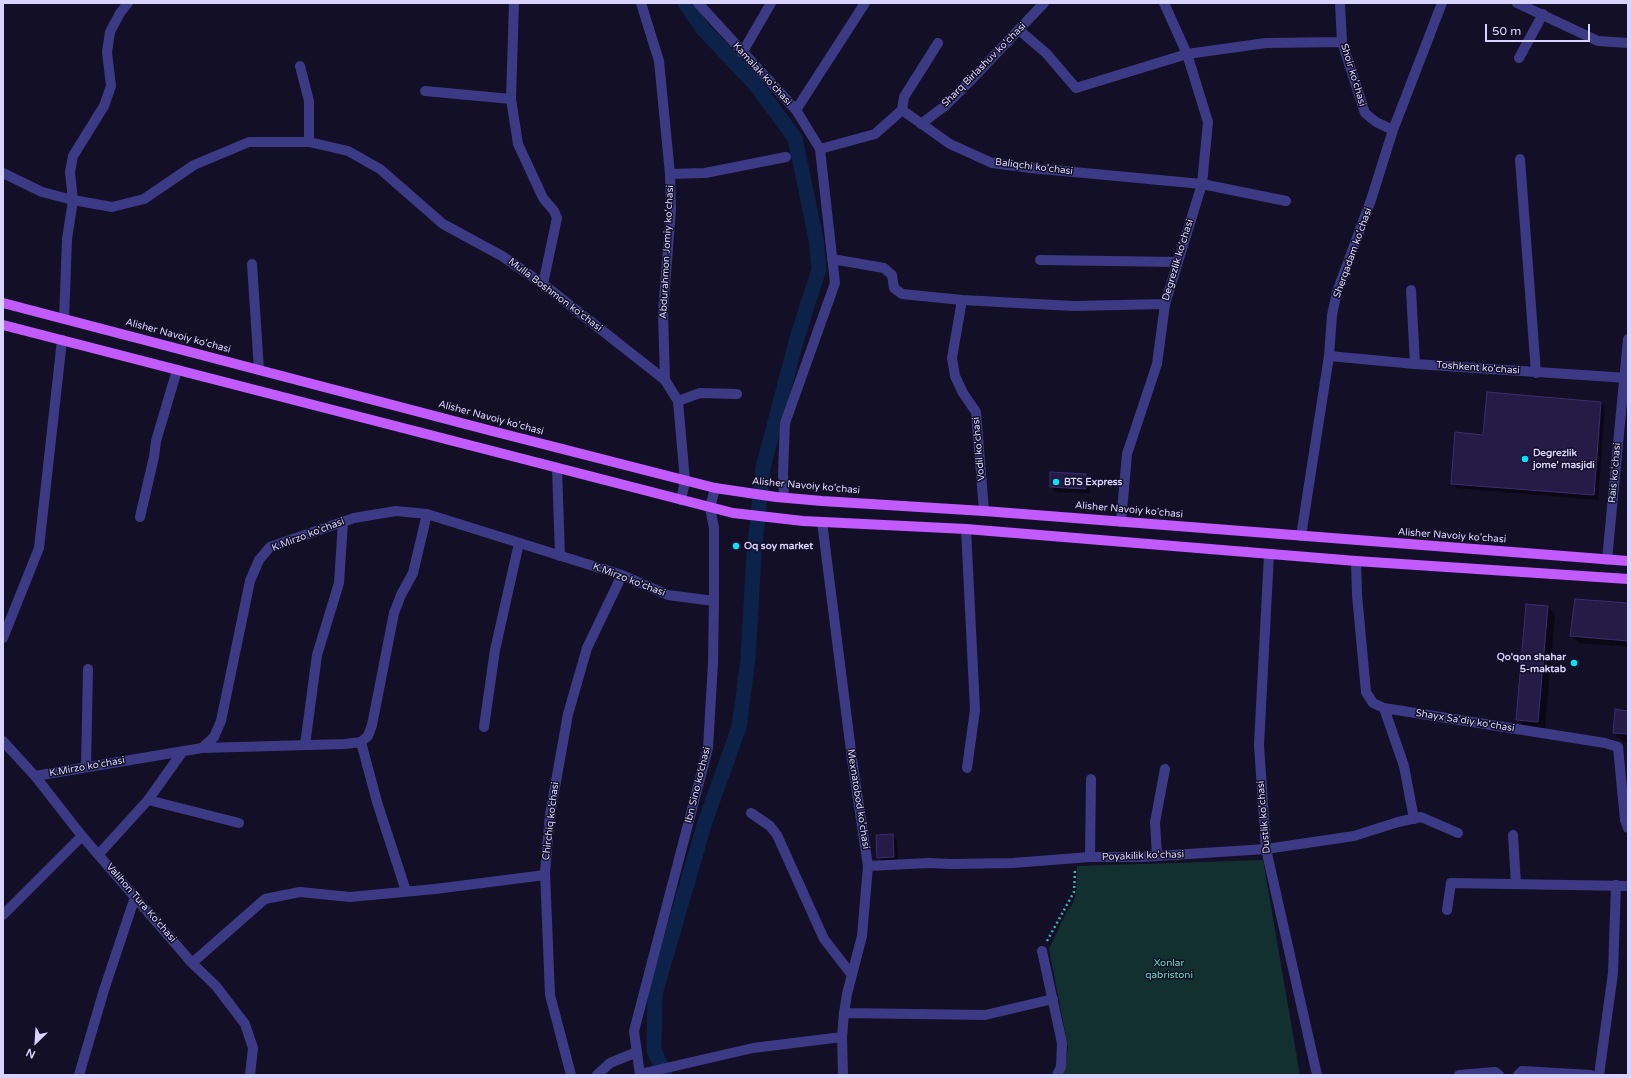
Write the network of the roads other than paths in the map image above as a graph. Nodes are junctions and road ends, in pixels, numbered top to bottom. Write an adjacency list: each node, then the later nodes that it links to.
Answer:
1 (128, 3): 34 (street)
2 (514, 3): 22 (street)
3 (641, 3): 32 (street, Abdurahmon Jomiy ko'chasi)
4 (698, 3): 17 (street, Kamalak ko'chasi)
5 (771, 3): 17 (street)
6 (865, 3): 23 (street)
7 (1044, 3): 13 (street, Sharq Birlashuv ko'chasi)
8 (1164, 3): 18 (street, Degrezlik ko'chasi)
9 (1340, 3): 14 (street, Shoir ko'chasi)
10 (1442, 3): 26 (street, Sherqadam ko'chasi)
11 (1517, 3): 12 (street)
12 (1543, 14): 16 (street); 19 (street)
13 (1018, 30): 18 (street); 25 (street, Sharq Birlashuv ko'chasi)
14 (1342, 42): 18 (street); 26 (street, Shoir ko'chasi)
15 (938, 43): 24 (street)
16 (1628, 43)
17 (742, 53): 23 (street, Kamalak ko'chasi)
18 (1187, 54): 33 (street, Degrezlik ko'chasi)
19 (1519, 58)
20 (300, 66): 27 (street)
21 (425, 91): 22 (street)
22 (511, 99): 40 (street)
23 (796, 110): 28 (street, Kamalak ko'chasi)
24 (902, 110): 25 (street, Baliqchi ko'chasi); 28 (street)
25 (921, 124): 33 (street, Baliqchi ko'chasi)
26 (1393, 130): 49 (street, Sherqadam ko'chasi)
27 (308, 142): 34 (street, Mulla Boshmon ko'chasi); 40 (street, Mulla Boshmon ko'chasi)
28 (820, 149): 36 (street)
29 (786, 157): 32 (street)
30 (1520, 159): 53 (street)
31 (3, 173): 34 (street, Mulla Boshmon ko'chasi)
32 (670, 174): 55 (street, Abdurahmon Jomiy ko'chasi)
33 (1202, 184): 35 (street, Baliqchi ko'chasi); 38 (street, Degrezlik ko'chasi)
34 (73, 200): 45 (street)
35 (1286, 201)
36 (832, 259): 42 (street); 61 (street)
37 (1040, 260): 38 (street)
38 (1177, 262): 44 (street, Degrezlik ko'chasi)
39 (252, 264): 52 (street)
40 (543, 284): 55 (street, Mulla Boshmon ko'chasi)
41 (1411, 290): 50 (street)
42 (962, 300): 44 (street); 64 (street, Vodil ko'chasi)
43 (3, 303): 45 (main road, Alisher Navoiy ko'chasi)
44 (1165, 304): 69 (street, Degrezlik ko'chasi)
45 (64, 319): 52 (main road, Alisher Navoiy ko'chasi)
46 (3, 325): 48 (main road)
47 (1628, 339): 54 (street, Rais ko'chasi)
48 (62, 340): 51 (main road); 81 (street)
49 (1329, 356): 50 (street, Toshkent ko'chasi); 71 (street, Sherqadam ko'chasi)
50 (1414, 364): 53 (street, Toshkent ko'chasi)
51 (177, 370): 58 (main road); 66 (street)
52 (259, 370): 59 (main road, Alisher Navoiy ko'chasi)
53 (1536, 373): 54 (street, Toshkent ko'chasi)
54 (1626, 378): 75 (street, Rais ko'chasi)
55 (665, 380): 57 (street)
56 (737, 394): 57 (street)
57 (678, 401): 59 (street)
58 (557, 468): 62 (main road); 74 (street)
59 (685, 481): 60 (main road, Alisher Navoiy ko'chasi); 62 (street)
60 (715, 488): 61 (main road, Alisher Navoiy ko'chasi); 63 (street, Ibn Sino ko‘chasi)
61 (780, 497): 64 (main road, Alisher Navoiy ko'chasi)
62 (681, 500): 63 (main road)
63 (710, 508): 68 (main road); 80 (street, Ibn Sino ko‘chasi)
64 (984, 511): 69 (main road, Alisher Navoiy ko'chasi)
65 (427, 514): 67 (street, K.Mirzo ko'chasi); 72 (street, K.Mirzo ko'chasi); 86 (street)
66 (140, 516)
67 (343, 522): 87 (street); 88 (street, K.Mirzo ko'chasi)
68 (822, 522): 70 (main road); 107 (street, Mexnatobod ko'chasi)
69 (1121, 522): 71 (main road, Alisher Navoiy ko'chasi)
70 (966, 529): 73 (main road); 91 (street)
71 (1301, 536): 75 (main road, Alisher Navoiy ko'chasi)
72 (519, 543): 74 (street, K.Mirzo ko'chasi); 84 (street)
73 (1269, 554): 76 (main road); 103 (street, Dustlik ko'chasi)
74 (560, 556): 78 (street, K.Mirzo ko'chasi)
75 (1607, 560): 77 (main road, Alisher Navoiy ko'chasi)
76 (1356, 561): 79 (main road); 83 (street, Shayx Sa'diy ko'chasi)
77 (1628, 561)
78 (622, 575): 80 (street, K.Mirzo ko'chasi); 108 (street, Chirchiq ko’chasi)
79 (1628, 579)
80 (714, 601): 122 (street, Ibn Sino ko‘chasi)
81 (3, 638)
82 (88, 669): 90 (street)
83 (1384, 708): 97 (street); 99 (street, Shayx Sa'diy ko'chasi)
84 (484, 727)
85 (3, 741): 93 (street, Valihon Tura Ko'chasi)
86 (361, 742): 87 (street); 112 (street)
87 (305, 745): 88 (street)
88 (202, 748): 89 (street, K.Mirzo ko'chasi)
89 (183, 751): 90 (street, K.Mirzo ko'chasi); 95 (street)
90 (86, 767): 93 (street, K.Mirzo ko'chasi)
91 (967, 768)
92 (1165, 769): 105 (street)
93 (35, 776): 102 (street, Valihon Tura Ko'chasi)
94 (1091, 779): 106 (street)
95 (148, 800): 98 (street); 104 (street)
96 (751, 813): 118 (street)
97 (1414, 819): 100 (street); 103 (street, Poyakilik ko'chasi)
98 (239, 823)
99 (1628, 828)
100 (1458, 833)
101 (1513, 835): 109 (street)
102 (82, 836): 104 (street, Valihon Tura Ko'chasi); 115 (street)
103 (1266, 849): 105 (street, Poyakilik ko'chasi); 130 (street, Dustlik ko'chasi)
104 (99, 854): 113 (street, Valihon Tura Ko'chasi)
105 (1157, 856): 106 (street, Poyakilik ko'chasi)
106 (1090, 857): 107 (street, Poyakilik ko'chasi)
107 (868, 866): 118 (street, Mexnatobod ko'chasi)
108 (545, 875): 112 (street); 126 (street, Chirchiq ko’chasi)
109 (1516, 884): 110 (street); 114 (street)
110 (1616, 885): 111 (street); 135 (street)
111 (1628, 886)
112 (406, 891): 117 (street)
113 (135, 897): 117 (street, Valihon Tura Ko'chasi); 124 (street)
114 (1447, 910)
115 (3, 915)
116 (1042, 951): 119 (street)
117 (192, 963): 125 (street, Valihon Tura Ko'chasi)
118 (852, 975): 120 (street, Mexnatobod ko'chasi)
119 (1053, 999): 120 (street); 129 (street)
120 (844, 1013): 121 (street, Mexnatobod ko'chasi)
121 (842, 1037): 123 (street); 128 (street, Mexnatobod ko'chasi)
122 (637, 1052): 123 (street, Ibn Sino ko‘chasi); 127 (street)
123 (640, 1074)
124 (79, 1075)
125 (250, 1075)
126 (571, 1075)
127 (597, 1075)
128 (843, 1075)
129 (1058, 1075)
130 (1317, 1075)
131 (1459, 1075): 132 (street)
132 (1499, 1075)
133 (1518, 1075): 134 (street)
134 (1591, 1075)
135 (1599, 1075)

